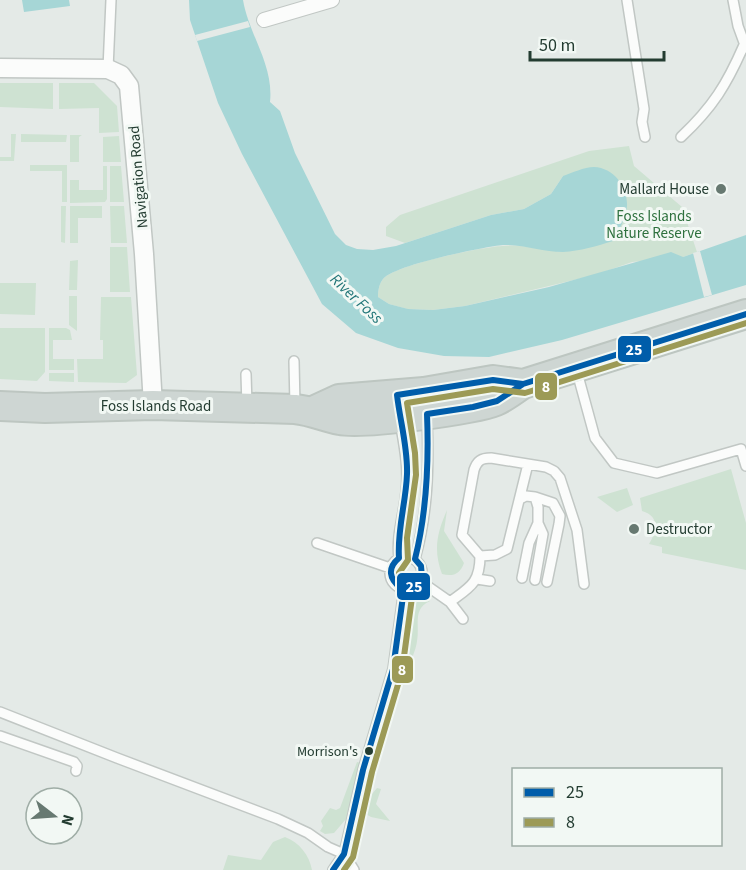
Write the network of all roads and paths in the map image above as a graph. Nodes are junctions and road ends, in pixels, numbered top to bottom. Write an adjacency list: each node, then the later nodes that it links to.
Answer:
1 (111, 0): 6 (lane)
2 (332, 0): 5 (street)
3 (627, 0): 12 (lane)
4 (733, 0): 8 (lane)
5 (264, 20)
6 (110, 24): 7 (lane); 10 (lane)
7 (121, 24)
8 (745, 46): 11 (lane)
9 (0, 68): 10 (street)
10 (108, 69): 17 (street, Navigation Road)
11 (681, 136)
12 (645, 137)
13 (746, 314): 15 (main road, Foss Islands Road)
14 (294, 360): 21 (lane)
15 (576, 369): 18 (main road, Foss Islands Road); 23 (lane)
16 (246, 374): 20 (lane)
17 (153, 405): 19 (main road, Foss Islands Road); 20 (main road, Foss Islands Road)
18 (412, 405): 21 (main road, Foss Islands Road); 29 (lane); 30 (lane)
19 (0, 406)
20 (248, 408): 21 (main road, Foss Islands Road)
21 (304, 410)
22 (528, 464): 25 (lane); 28 (lane); 38 (lane)
23 (746, 465)
24 (535, 497): 25 (lane); 26 (lane); 37 (lane)
25 (519, 499): 28 (lane)
26 (538, 523): 32 (lane); 34 (lane)
27 (316, 543): 31 (lane)
28 (480, 556): 33 (lane)
29 (399, 558): 30 (lane); 31 (lane)
30 (415, 559): 35 (lane)
31 (390, 568): 39 (lane)
32 (522, 578)
33 (477, 579): 36 (lane); 40 (lane)
34 (535, 580)
35 (420, 581): 39 (lane); 40 (lane)
36 (490, 581)
37 (547, 582)
38 (584, 584)
39 (404, 589): 45 (lane)
40 (450, 602): 41 (lane)
41 (463, 619)
42 (0, 712): 45 (lane)
43 (0, 736): 44 (lane)
44 (75, 771)
45 (344, 854): 46 (lane); 47 (lane)
46 (333, 870)
47 (354, 870)

